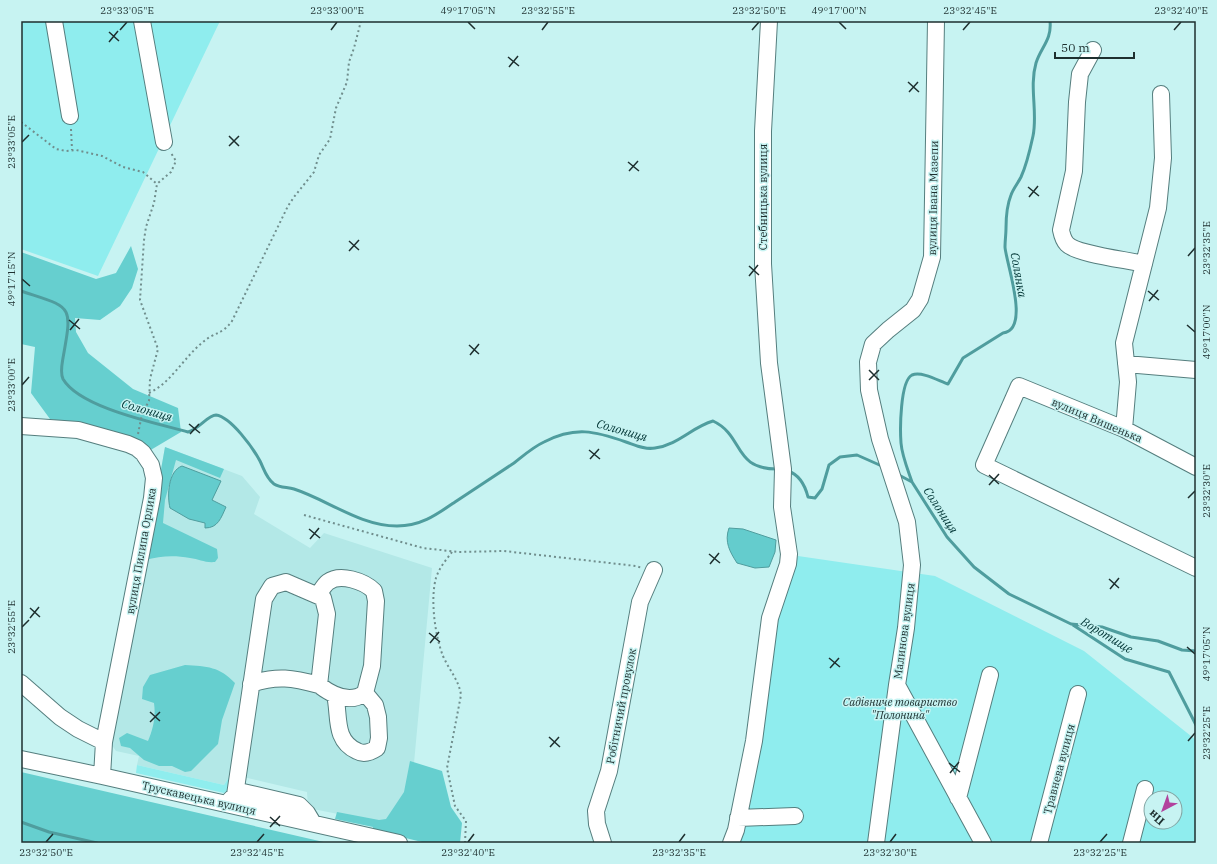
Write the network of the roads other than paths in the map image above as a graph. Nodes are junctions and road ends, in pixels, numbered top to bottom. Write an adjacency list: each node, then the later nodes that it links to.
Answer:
1 (54, 21): 7 (street)
2 (142, 21): 8 (street)
3 (769, 21): 34 (street, Стебницька вулиця)
4 (936, 21): 15 (street, вулиця Івана Мазепи)
5 (1093, 50): 9 (street)
6 (1161, 94): 9 (street)
7 (70, 116)
8 (164, 142)
9 (1144, 264): 10 (street)
10 (1126, 364): 11 (street); 13 (street)
11 (1196, 370)
12 (21, 426): 27 (street, вулиця Пилипа Орлика)
13 (1124, 429): 14 (street, вулиця Вишенька); 16 (street, вулиця Вишенька)
14 (1196, 467)
15 (890, 470): 23 (street, Малинова вулиця)
16 (1196, 568)
17 (652, 572): 36 (street, Робітничий провулок)
18 (318, 595): 21 (street); 22 (street); 24 (street)
19 (990, 675): 31 (street)
20 (21, 683): 27 (street)
21 (251, 684): 22 (street); 32 (street)
22 (319, 685): 26 (street)
23 (897, 685): 31 (street); 38 (street, Малинова вулиця)
24 (365, 693): 26 (street); 26 (street)
25 (1078, 694): 40 (street, Травнева вулиця)
26 (335, 695)
27 (104, 742): 29 (street, вулиця Пилипа Орлика)
28 (21, 759): 29 (street, Трускавецька вулиця)
29 (102, 776): 32 (street, Трускавецька вулиця)
30 (1145, 789): 41 (street)
31 (958, 798): 39 (street)
32 (231, 799): 35 (street, Трускавецька вулиця)
33 (795, 816): 34 (street)
34 (738, 818): 37 (street, Стебницька вулиця)
35 (399, 843)
36 (603, 843)
37 (731, 843)
38 (876, 843)
39 (983, 843)
40 (1039, 843)
41 (1131, 843)

